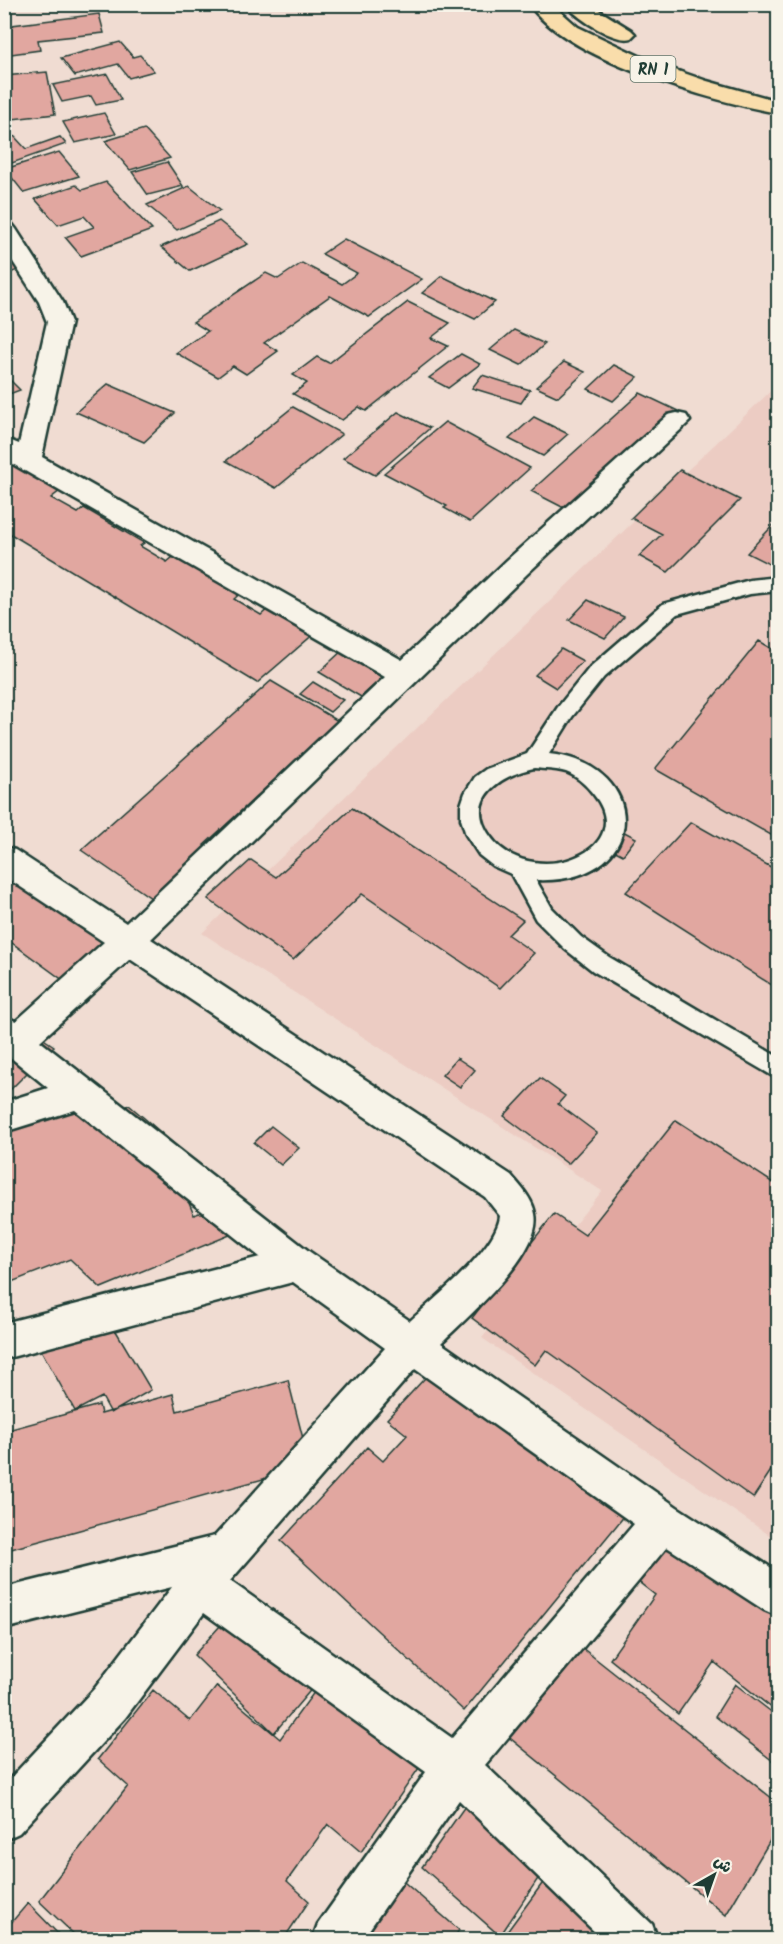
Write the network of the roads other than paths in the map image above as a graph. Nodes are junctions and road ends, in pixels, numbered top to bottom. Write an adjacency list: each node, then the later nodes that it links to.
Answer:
1 (539, 4): 6 (highway, RN 1)
2 (576, 4): 3 (highway, RN 1)
3 (639, 41)
4 (694, 63): 5 (highway, RN 1)
5 (737, 76)
6 (778, 107)
7 (4, 229): 9 (street)
8 (677, 421): 11 (street)
9 (16, 453): 11 (street)
10 (778, 584): 12 (lane)
11 (405, 675): 15 (street)
12 (534, 760): 14 (lane); 14 (lane)
13 (4, 859): 15 (street)
14 (519, 869): 17 (lane)
15 (127, 942): 16 (street); 22 (street)
16 (11, 1036): 18 (street)
17 (778, 1069)
18 (80, 1094): 19 (street); 20 (street)
19 (4, 1117)
20 (297, 1263): 21 (street); 22 (street)
21 (4, 1341)
22 (413, 1344): 23 (street); 24 (street)
23 (663, 1521): 26 (street); 28 (street)
24 (227, 1553): 25 (street); 27 (street)
25 (200, 1585): 28 (street); 29 (street)
26 (778, 1596)
27 (4, 1609)
28 (456, 1767): 30 (street); 31 (street)
29 (4, 1818)
30 (334, 1940)
31 (636, 1940)

